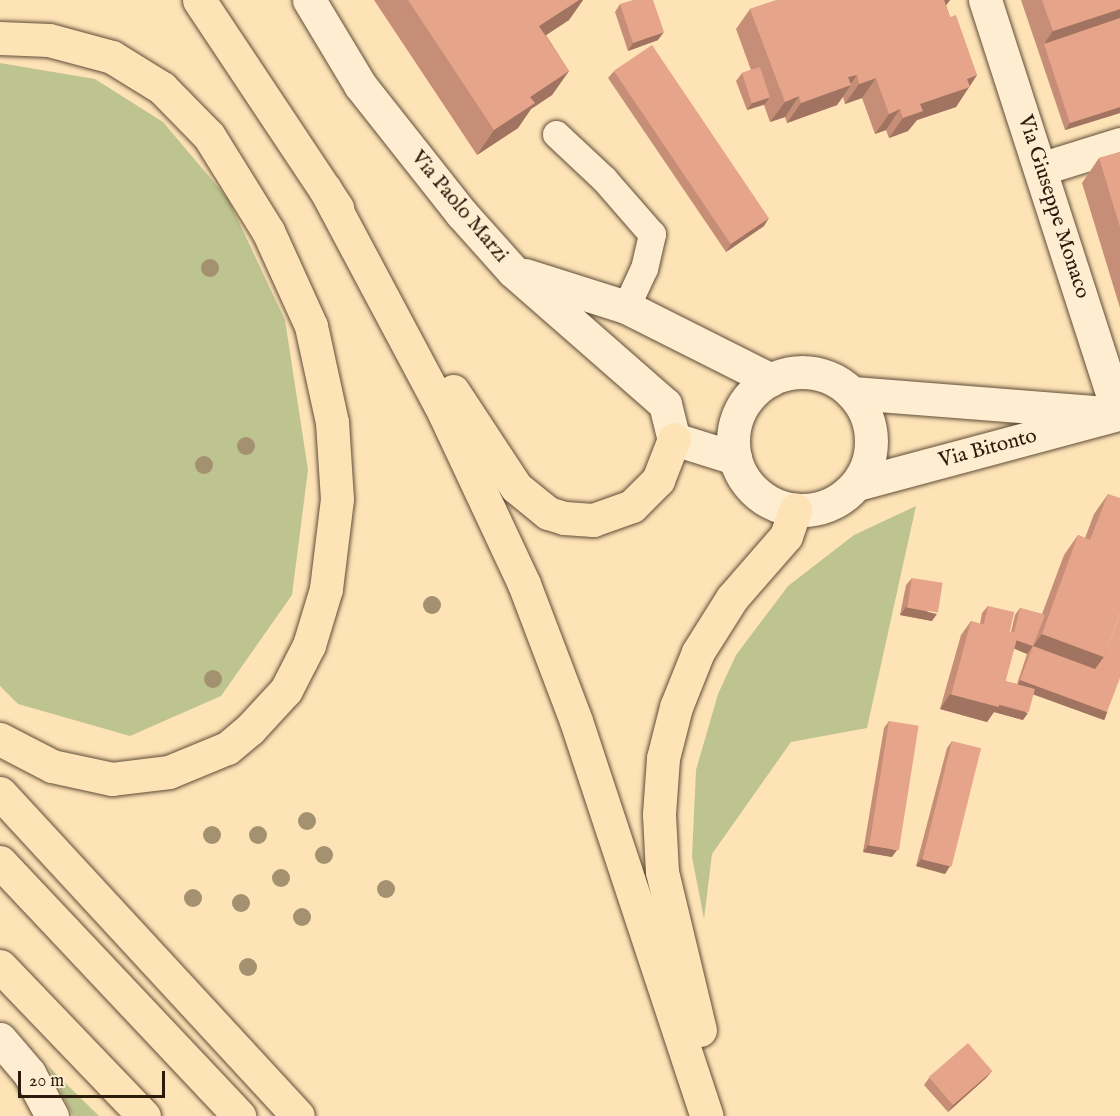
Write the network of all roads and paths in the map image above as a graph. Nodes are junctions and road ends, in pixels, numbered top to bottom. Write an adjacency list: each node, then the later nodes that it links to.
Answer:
1 (199, 0): 8 (main road)
2 (309, 0): 9 (street, Via Paolo Marzi)
3 (985, 0): 7 (street, Via Giuseppe Monaco)
4 (0, 38): 18 (main road)
5 (556, 134): 10 (lane)
6 (1120, 144): 7 (street)
7 (1040, 169): 13 (street, Via Giuseppe Monaco)
8 (325, 189): 14 (main road); 27 (main road)
9 (513, 271): 10 (street, Via Paolo Marzi); 14 (street)
10 (626, 307): 11 (street, Via Paolo Marzi)
11 (771, 380): 12 (street); 15 (street)
12 (853, 393): 13 (street, Via Bitonto); 16 (street)
13 (1120, 414): 16 (street, Via Bitonto)
14 (674, 439): 15 (street)
15 (735, 458): 17 (street)
16 (856, 484): 17 (street)
17 (795, 510): 28 (main road)
18 (0, 739)
19 (0, 793): 26 (main road)
20 (0, 862): 25 (main road)
21 (0, 966): 24 (main road)
22 (0, 1039): 23 (street)
23 (52, 1116)
24 (144, 1116)
25 (239, 1116)
26 (298, 1116)
27 (707, 1116)
28 (721, 1116)

